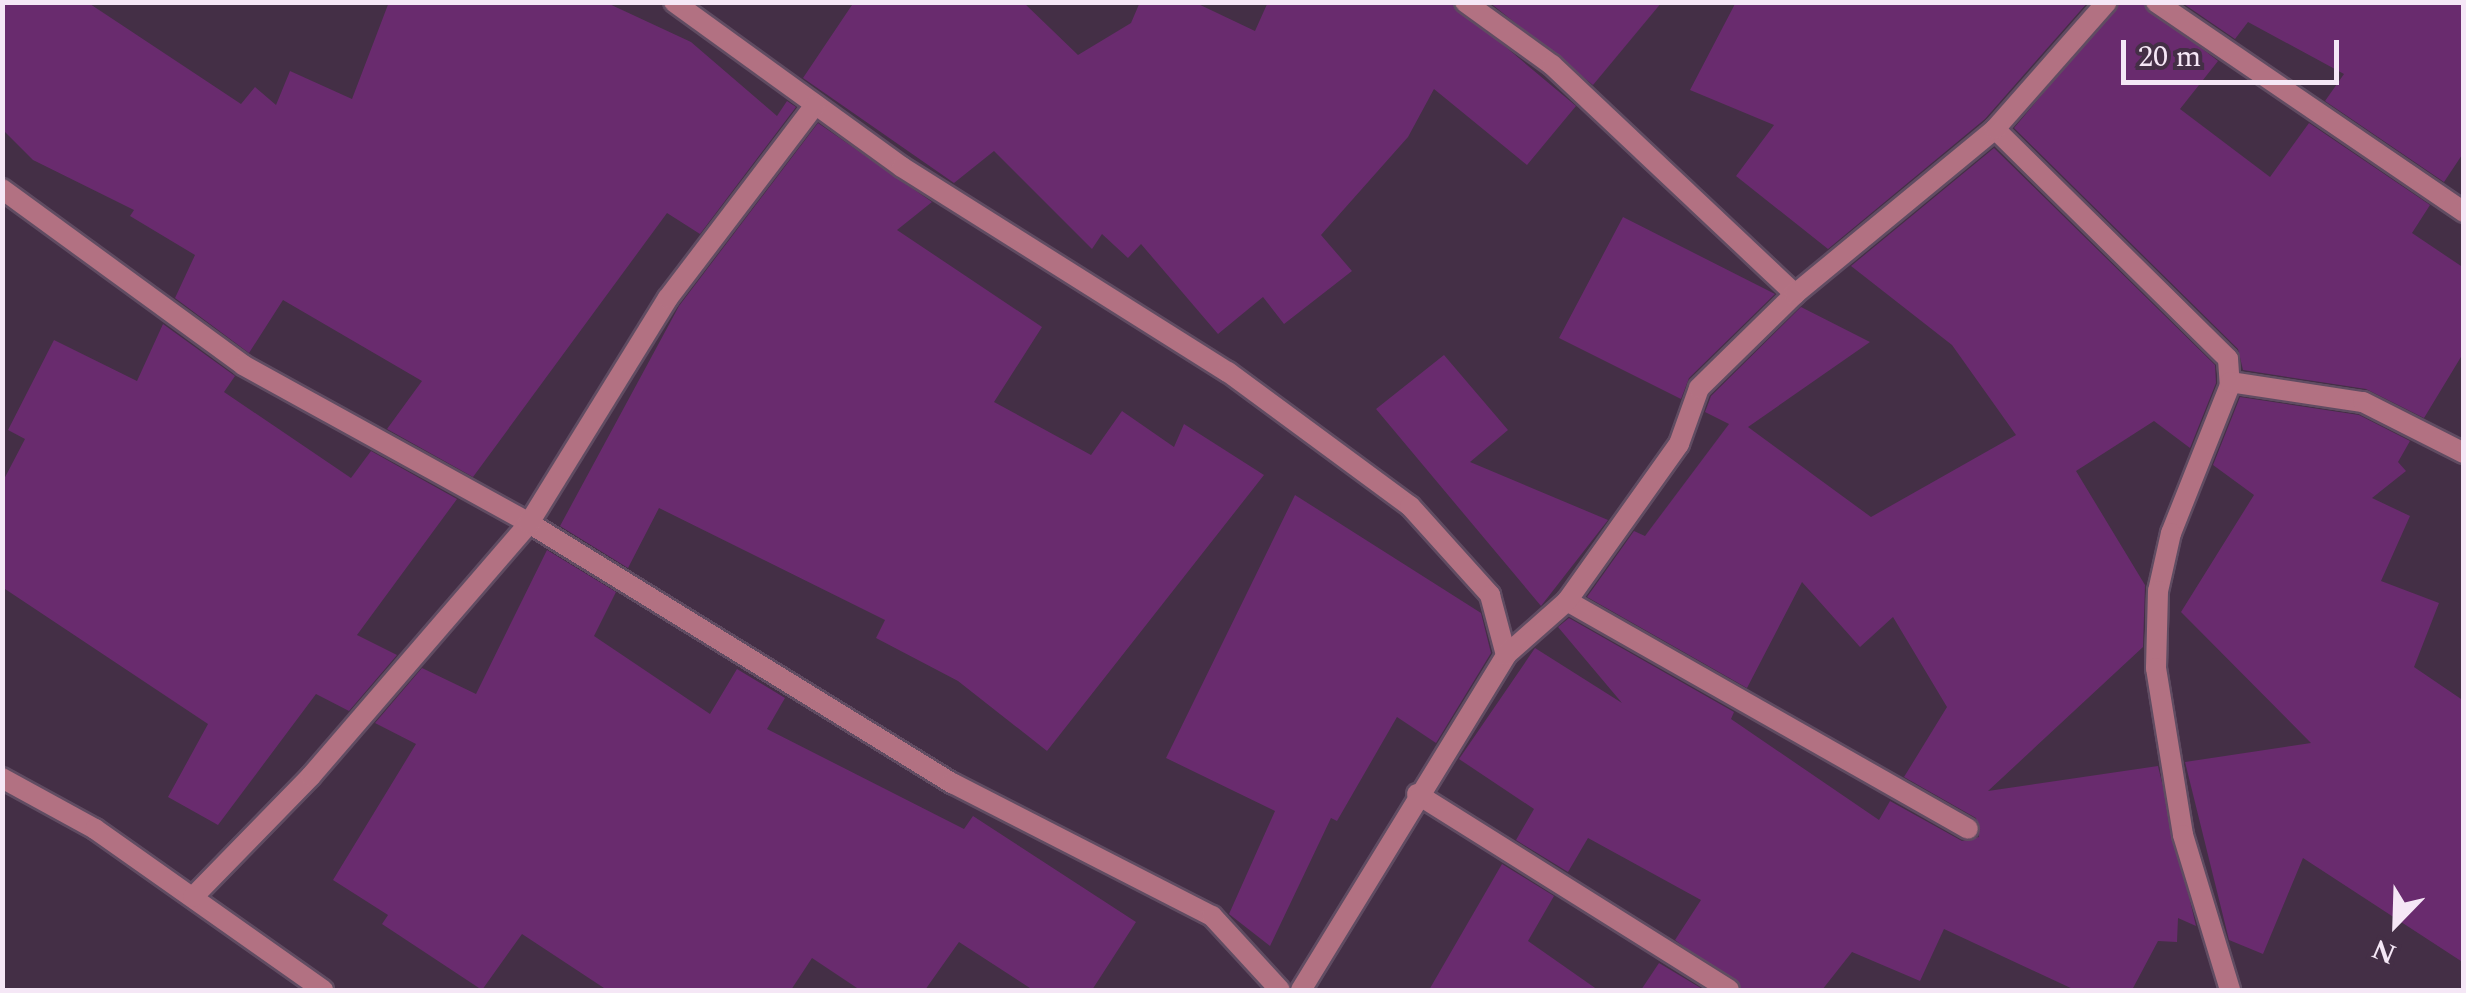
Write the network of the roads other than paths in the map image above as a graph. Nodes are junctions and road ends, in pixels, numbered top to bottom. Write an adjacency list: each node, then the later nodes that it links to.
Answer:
1 (674, 2): 5 (street)
2 (1465, 2): 9 (street)
3 (2107, 2): 6 (street)
4 (2156, 2): 8 (street)
5 (815, 105): 12 (street); 14 (street)
6 (1995, 129): 9 (street); 10 (street)
7 (2, 189): 12 (street)
8 (2461, 204)
9 (1795, 294): 13 (street)
10 (2230, 382): 11 (street); 23 (street)
11 (2464, 452)
12 (529, 523): 18 (street); 20 (street)
13 (1567, 601): 14 (street); 17 (street)
14 (1506, 655): 16 (street)
15 (2, 778): 18 (street)
16 (1417, 794): 21 (street); 22 (street)
17 (1968, 829)
18 (193, 897): 19 (street)
19 (323, 990)
20 (1280, 990)
21 (1301, 990)
22 (1729, 990)
23 (2230, 990)

